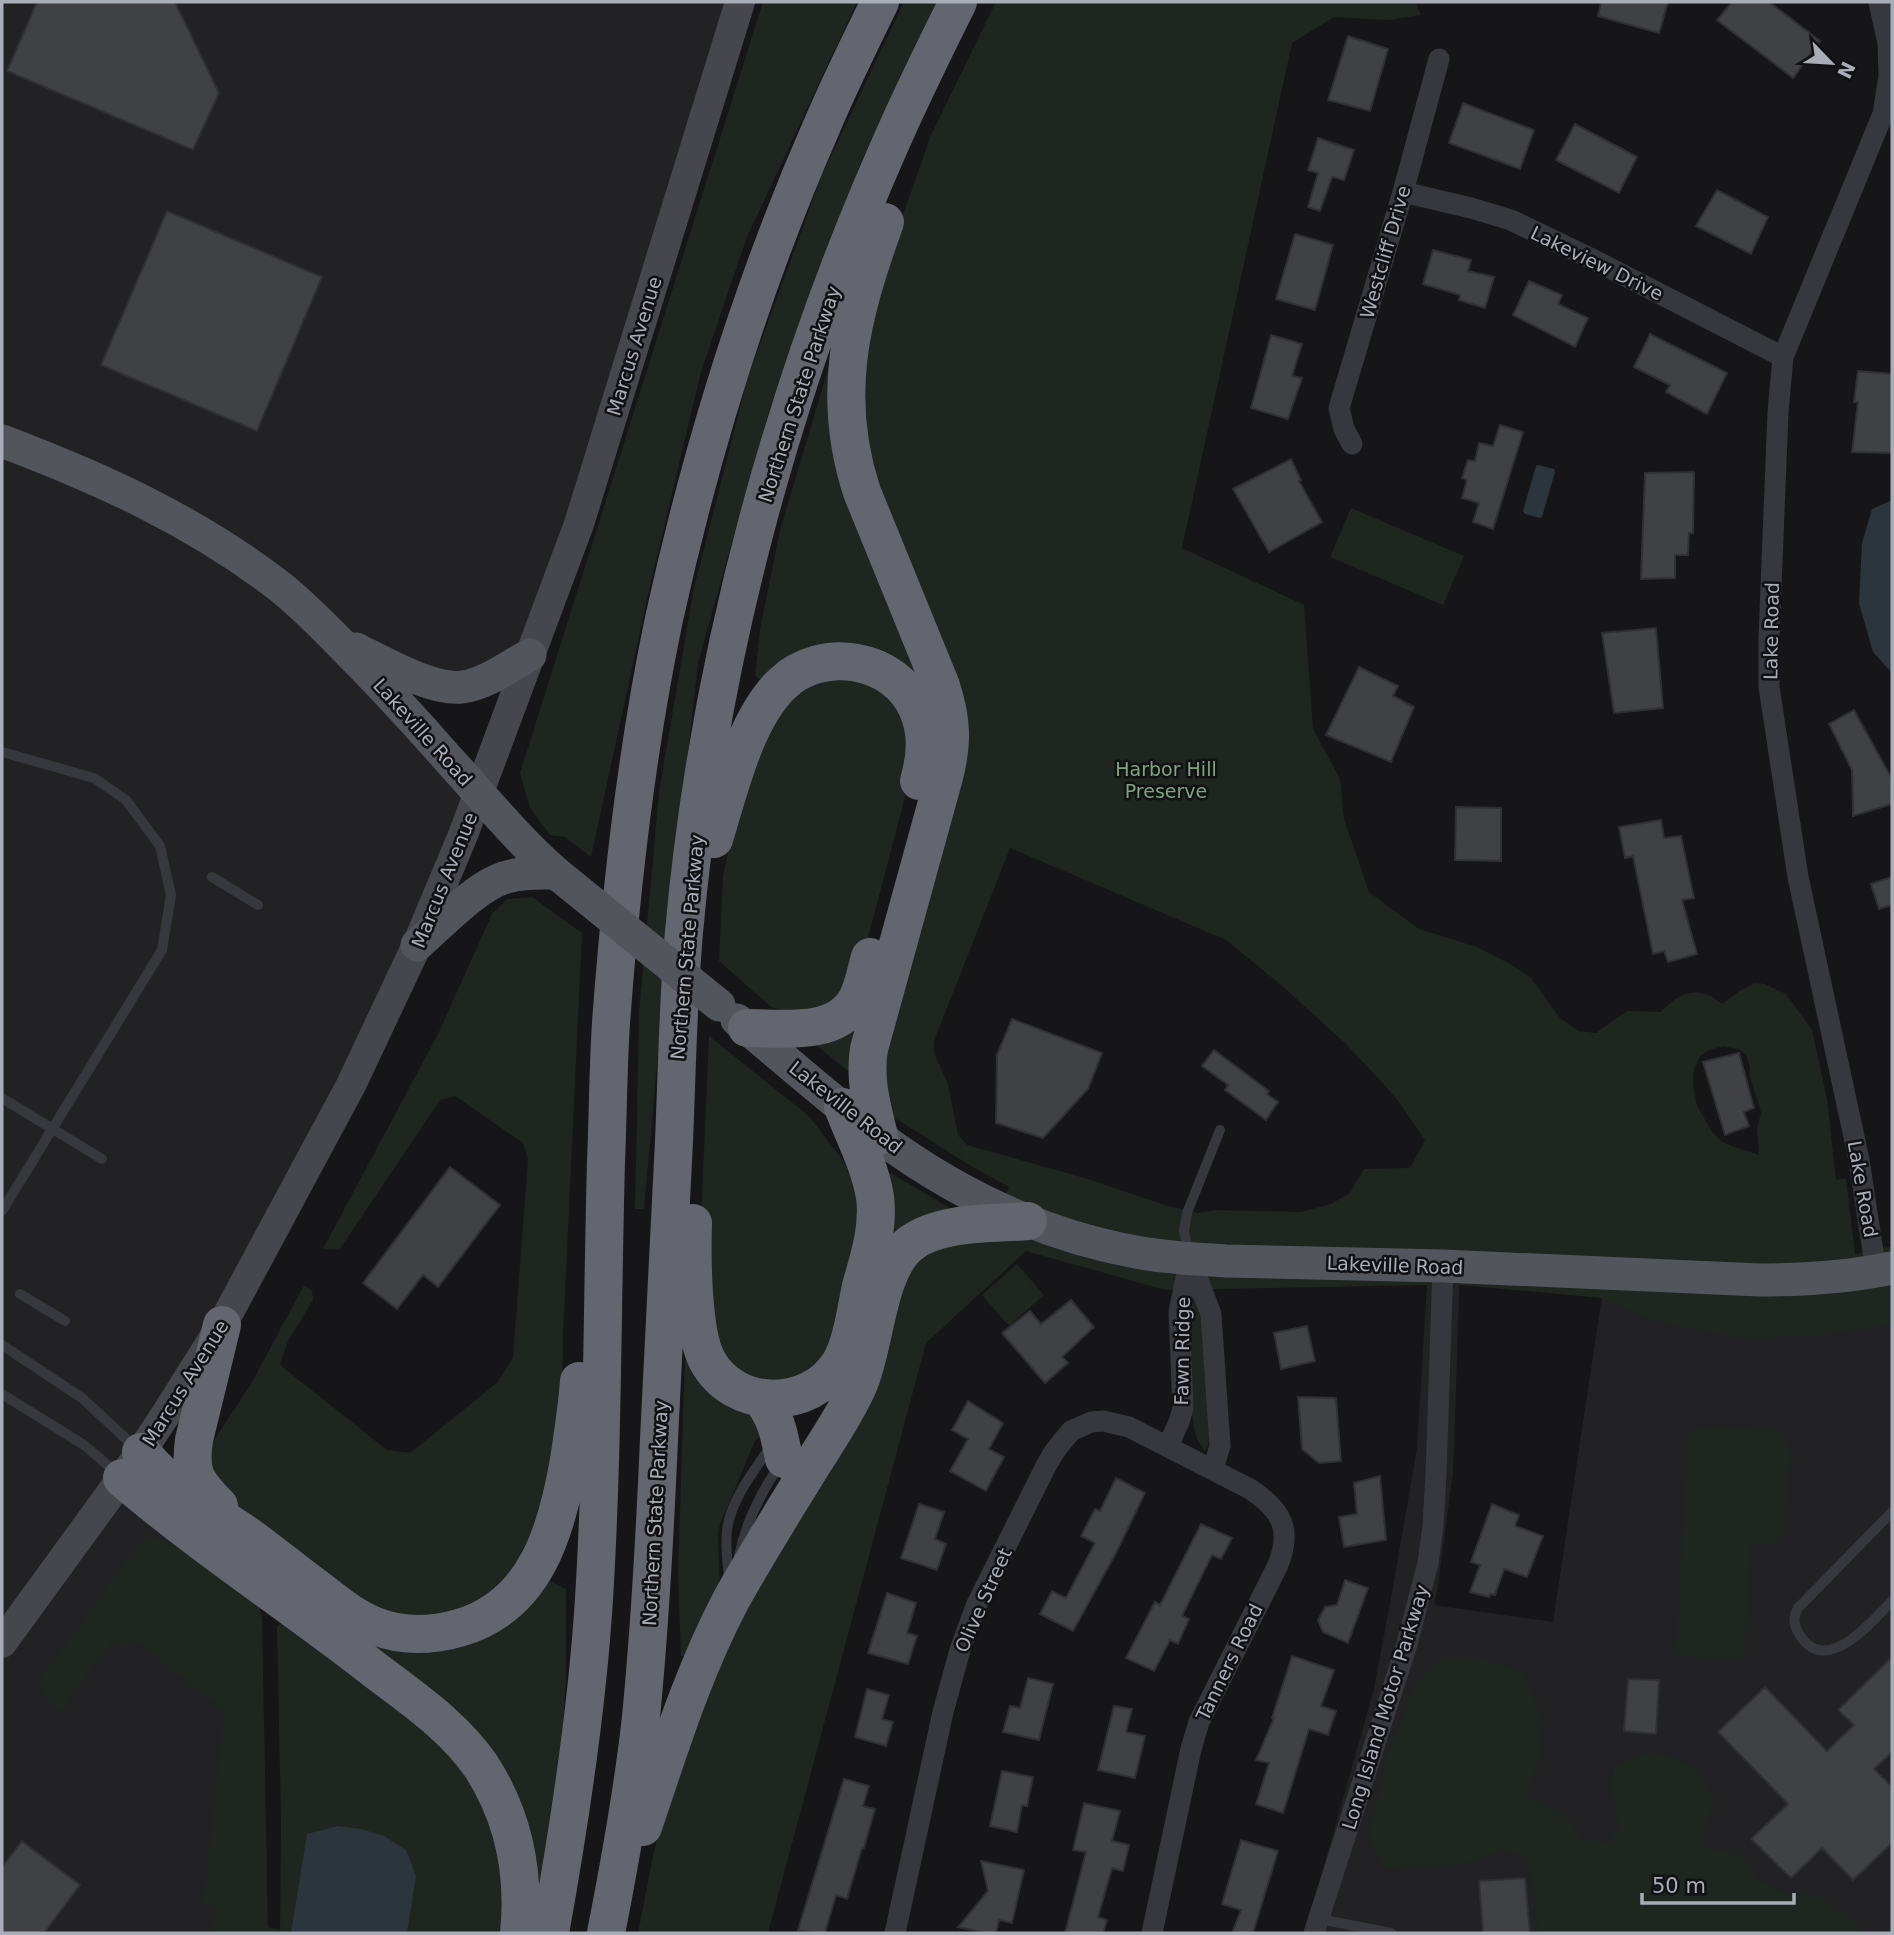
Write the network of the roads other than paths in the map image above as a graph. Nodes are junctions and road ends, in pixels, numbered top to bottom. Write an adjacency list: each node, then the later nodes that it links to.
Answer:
1 (740, 2): 12 (main road, Marcus Avenue)
2 (880, 2): 29 (highway)
3 (958, 2): 18 (highway, Northern State Parkway)
4 (970, 2): 26 (highway)
5 (1879, 2): 8 (street, Lake Road)
6 (1439, 59): 7 (street, Westcliff Drive)
7 (1403, 192): 8 (street, Lakeview Drive); 10 (street, Westcliff Drive)
8 (1783, 357): 33 (street, Lake Road)
9 (2, 441): 11 (main road, Lakeville Road)
10 (1352, 444)
11 (339, 641): 12 (main road); 14 (main road, Lakeville Road)
12 (530, 655): 14 (main road, Marcus Avenue)
13 (2, 752): 24 (lane)
14 (478, 793): 15 (main road, Lakeville Road); 19 (main road, Marcus Avenue)
15 (556, 873): 19 (main road); 21 (main road, Lakeville Road, bridge)
16 (212, 877): 17 (lane)
17 (258, 905)
18 (684, 934): 20 (highway, Northern State Parkway); 21 (highway)
19 (417, 945): 36 (main road, Marcus Avenue)
20 (680, 1012): 39 (highway); 53 (highway, Northern State Parkway)
21 (733, 1016): 23 (main road, Lakeville Road)
22 (2, 1098): 24 (lane)
23 (843, 1107): 26 (main road, Lakeville Road); 39 (highway)
24 (52, 1129): 27 (lane); 28 (lane)
25 (1220, 1130): 31 (lane)
26 (879, 1136): 30 (main road, Lakeville Road)
27 (102, 1159)
28 (2, 1211)
29 (605, 1217): 46 (highway); 52 (highway)
30 (1028, 1221): 31 (main road, Lakeville Road); 40 (highway)
31 (1190, 1259): 32 (main road, Lakeville Road); 42 (street, Fawn Ridge); 44 (street, Fawn Ridge)
32 (1443, 1266): 33 (main road, Lakeville Road); 50 (street, Long Island Motor Parkway)
33 (1884, 1269)
34 (20, 1294): 35 (lane)
35 (65, 1321)
36 (222, 1325): 43 (main road, Marcus Avenue); 46 (highway)
37 (2, 1345): 43 (lane)
38 (2, 1394): 43 (lane)
39 (761, 1398): 41 (highway)
40 (845, 1411): 41 (highway); 48 (highway)
41 (781, 1446): 48 (lane); 48 (lane)
42 (1168, 1446): 44 (street, Olive Street); 54 (street, Olive Street)
43 (132, 1465): 46 (highway); 49 (main road, Marcus Avenue); 51 (highway)
44 (1213, 1469): 55 (street, Tanners Road)
45 (1892, 1512): 47 (lane)
46 (247, 1535)
47 (1892, 1601)
48 (730, 1604): 53 (highway)
49 (2, 1643)
50 (1317, 1926): 56 (lane)
51 (519, 1933)
52 (550, 1933)
53 (606, 1933)
54 (895, 1933)
55 (1152, 1933)
56 (1391, 1933)

